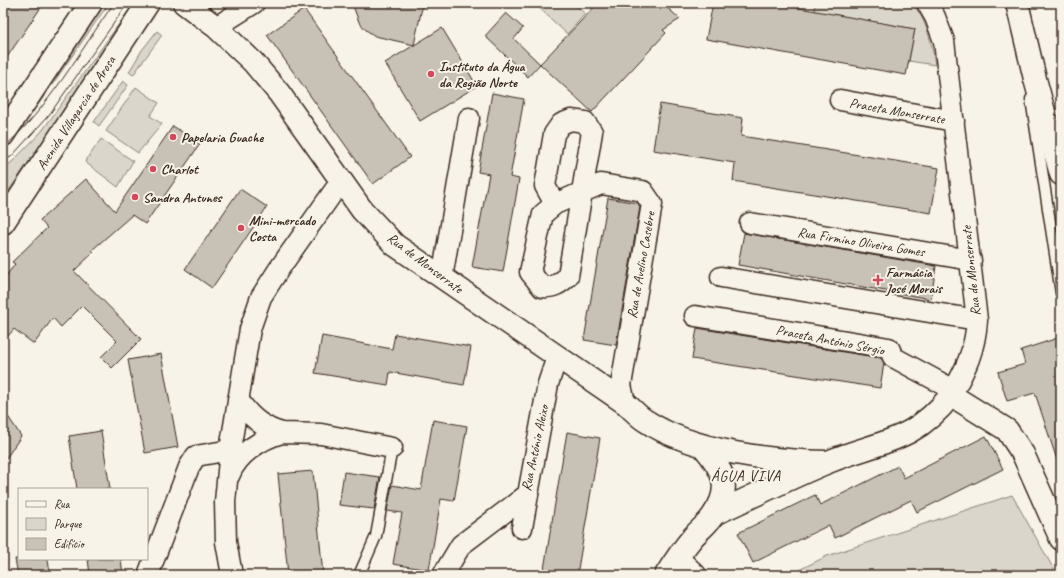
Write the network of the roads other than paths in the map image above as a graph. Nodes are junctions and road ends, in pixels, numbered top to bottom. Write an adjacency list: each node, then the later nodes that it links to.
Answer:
1 (91, 3): 11 (main road)
2 (148, 3): 16 (main road, Avenida Villagarcia de Arosa)
3 (184, 3): 7 (main road, Rua de Monserrate)
4 (254, 3): 7 (street)
5 (927, 3): 10 (street, Rua de Monserrate)
6 (1017, 3): 12 (main road); 21 (lane)
7 (216, 27): 13 (main road, Rua de Monserrate)
8 (840, 100): 10 (street, Praceta Monserrate)
9 (469, 118): 20 (street)
10 (954, 121): 18 (street, Rua de Monserrate)
11 (3, 135)
12 (1061, 174)
13 (342, 181): 20 (main road, Rua de Monserrate); 26 (street)
14 (582, 191): 15 (street, Rua de Avelino Casebre); 15 (street, Rua de Avelino Casebre); 15 (street, Rua de Avelino Casebre); 27 (street, Rua de Avelino Casebre)
15 (555, 204)
16 (3, 223)
17 (750, 223): 18 (street, Rua Firmino Oliveira Gomes)
18 (971, 260): 23 (street, Rua de Monserrate)
19 (721, 277): 23 (street)
20 (442, 278): 24 (main road, Rua de Monserrate)
21 (1061, 293)
22 (695, 316): 25 (street, Praceta António Sérgio)
23 (977, 320): 25 (street, Rua de Monserrate)
24 (557, 357): 27 (main road, Rua de Monserrate); 34 (street, Rua António Aleixo)
25 (953, 393): 32 (main road, Rua de Monserrate); 37 (main road)
26 (238, 398): 28 (street); 31 (street)
27 (626, 403): 29 (main road, Rua de Monserrate)
28 (282, 433): 30 (street); 33 (street)
29 (703, 446): 32 (main road, Rua de Monserrate); 35 (main road, Rua de Monserrate)
30 (392, 448): 41 (lane)
31 (230, 450): 33 (street); 39 (street)
32 (828, 462): 35 (main road, Rua de Monserrate)
33 (226, 485): 40 (street)
34 (527, 495): 36 (street); 42 (street, Rua António Aleixo)
35 (714, 514): 38 (main road, Rua de Monserrate)
36 (522, 528)
37 (1061, 539)
38 (672, 567): 43 (main road)
39 (148, 575)
40 (232, 575)
41 (359, 575)
42 (443, 575)
43 (695, 575)

